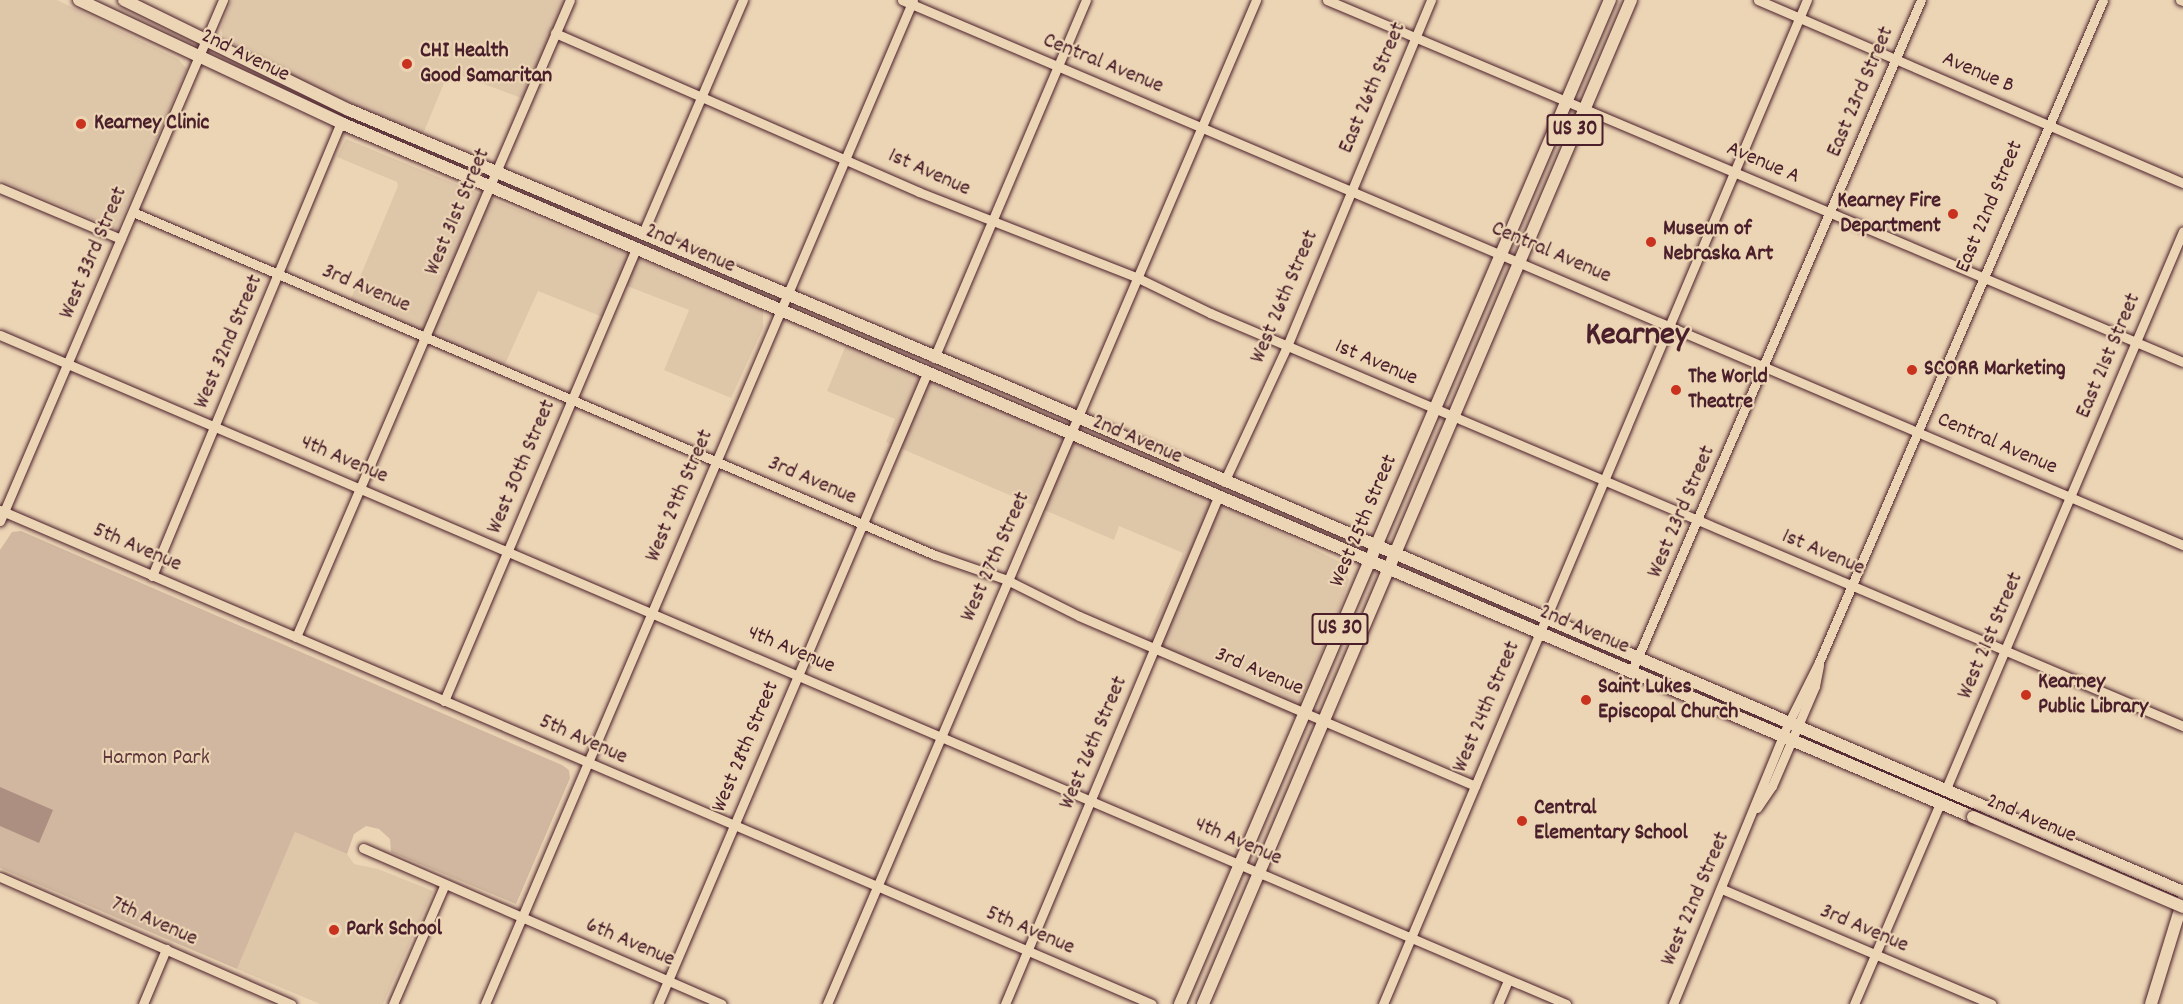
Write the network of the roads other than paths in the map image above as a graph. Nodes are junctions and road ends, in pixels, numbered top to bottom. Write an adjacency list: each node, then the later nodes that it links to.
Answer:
1 (79, 0): 22 (main road, 2nd Avenue)
2 (124, 0): 21 (main road, 2nd Avenue)
3 (223, 0): 21 (street, West 33rd Street)
4 (570, 0): 19 (street, West 31st Street)
5 (743, 0): 25 (street)
6 (902, 0): 17 (street, Central Avenue)
7 (1086, 0): 24 (street)
8 (1256, 0): 30 (street, West 27th Street)
9 (1328, 0): 20 (street, Avenue A)
10 (1431, 0): 20 (street, East 26th Street)
11 (1610, 0): 26 (main road, US 30)
12 (1631, 0): 27 (main road, US 30)
13 (1758, 0): 18 (street, Avenue B)
14 (1807, 0): 18 (street, West 24th Street)
15 (1921, 0): 23 (street, East 23rd Street)
16 (2103, 0): 29 (street, East 22nd Street)
17 (912, 2): 24 (street, Central Avenue); 31 (street, West 29th Street)
18 (1799, 18): 23 (street, Avenue B); 33 (street, West 24th Street)
19 (555, 33): 25 (street, 1st Avenue); 32 (street, West 31st Street)
20 (1416, 35): 26 (street, Avenue A); 37 (street, East 26th Street)
21 (207, 40): 22 (street, West 33rd Street); 32 (main road, 2nd Avenue)
22 (200, 57): 28 (main road, 2nd Avenue); 38 (street, West 33rd Street)
23 (1895, 59): 29 (street, Avenue B); 39 (street, East 23rd Street)
24 (1058, 67): 30 (street, Central Avenue); 40 (street)
25 (702, 97): 31 (street, 1st Avenue); 42 (street)
26 (1566, 102): 27 (street, Avenue A); 45 (main road, US 30)
27 (1584, 109): 33 (street, Avenue A); 46 (main road, US 30)
28 (341, 123): 35 (main road, 2nd Avenue); 47 (street, West 32nd Street)
29 (2047, 124): 34 (street, Avenue B); 48 (street, East 22nd Street)
30 (1203, 126): 37 (street, Central Avenue); 49 (street, West 27th Street)
31 (846, 157): 40 (street, 1st Avenue); 50 (street, West 29th Street)
32 (496, 170): 35 (street, West 31st Street); 42 (main road, 2nd Avenue)
33 (1734, 172): 39 (street, Avenue A); 52 (street, West 24th Street)
34 (2183, 183)
35 (489, 186): 44 (main road, 2nd Avenue); 54 (street, West 31st Street)
36 (0, 188): 43 (street)
37 (1350, 191): 45 (street, Central Avenue); 56 (street, West 26th Street)
38 (133, 212): 43 (street, West 33rd Street); 47 (street, 3rd Avenue)
39 (1831, 213): 48 (street, Avenue A); 60 (street, East 23rd Street)
40 (991, 222): 49 (street, 1st Avenue); 57 (street)
41 (2183, 231): 55 (street, East 21st Street)
42 (642, 233): 50 (main road, 2nd Avenue)
43 (121, 239): 59 (street, West 33rd Street)
44 (636, 249): 51 (main road, 2nd Avenue); 62 (street, West 30th Street)
45 (1503, 254): 46 (street, Central Avenue); 63 (main road, West 25th Street / US 30)
46 (1520, 261): 52 (street, Central Avenue); 64 (main road, West 25th Street / US 30)
47 (279, 272): 54 (street, 3rd Avenue); 66 (street, West 32nd Street)
48 (1981, 277): 55 (street, Avenue A); 67 (street, East 22nd Street)
49 (1138, 278): 56 (street, 1st Avenue); 65 (street, West 27th Street)
50 (787, 295): 51 (street, West 29th Street); 57 (main road, 2nd Avenue)
51 (781, 311): 61 (main road, 2nd Avenue); 69 (street, West 29th Street)
52 (1669, 324): 60 (street, Central Avenue); 71 (street, West 24th Street)
53 (0, 335): 59 (street, 4th Avenue)
54 (426, 336): 62 (street, 3rd Avenue); 72 (street, West 31st Street)
55 (2136, 342): 58 (street, Avenue A); 74 (street, East 21st Street)
56 (1287, 346): 63 (street, 1st Avenue); 70 (street, West 26th Street)
57 (934, 358): 65 (main road, 2nd Avenue)
58 (2183, 362)
59 (68, 364): 66 (street, 4th Avenue); 75 (street, West 33rd Street)
60 (1765, 365): 67 (street, Central Avenue); 76 (street, West 23rd Street)
61 (927, 373): 68 (main road, 2nd Avenue); 77 (street, West 28th Street)
62 (572, 399): 69 (street, 3rd Avenue); 80 (street, West 30th Street)
63 (1435, 409): 64 (street, 1st Avenue); 79 (main road, West 25th Street / US 30)
64 (1453, 417): 71 (street, 1st Avenue); 81 (main road, West 25th Street / US 30)
65 (1078, 420): 68 (street, West 27th Street); 70 (main road, 2nd Avenue)
66 (215, 426): 72 (street, 4th Avenue); 84 (street, West 32nd Street)
67 (1916, 431): 74 (street, Central Avenue); 86 (street, West 22nd Street)
68 (1072, 435): 73 (main road, 2nd Avenue); 85 (street, West 27th Street)
69 (716, 461): 77 (street, 3rd Avenue); 87 (street, West 29th Street)
70 (1224, 482): 79 (main road, 2nd Avenue)
71 (1603, 482): 76 (street, 1st Avenue); 88 (street, West 24th Street)
72 (360, 488): 80 (street, 4th Avenue); 90 (street, West 31st Street)
73 (1218, 497): 82 (main road, 2nd Avenue); 91 (street, West 26th Street)
74 (2072, 497): 78 (street, Central Avenue); 92 (street, West 21st Street)
75 (1, 515): 84 (street, 5th Avenue)
76 (1698, 522): 86 (street, 1st Avenue); 93 (street, West 23rd Street)
77 (863, 524): 85 (street, 3rd Avenue); 95 (street, West 28th Street)
78 (2183, 545)
79 (1376, 547): 81 (main road, 2nd Avenue); 82 (main road, West 25th Street / US 30)
80 (508, 551): 87 (street, 4th Avenue); 96 (street, West 30th Street)
81 (1394, 555): 83 (main road, West 25th Street / US 30); 88 (main road, 2nd Avenue)
82 (1369, 562): 83 (main road, 2nd Avenue); 97 (main road, West 25th Street / US 30)
83 (1388, 570): 89 (main road, 2nd Avenue); 98 (main road, West 25th Street / US 30)
84 (152, 576): 90 (street, 5th Avenue)
85 (1007, 580): 91 (street, 3rd Avenue); 101 (street, West 27th Street)
86 (1852, 586): 92 (street, 1st Avenue); 99 (street, West 22nd Street)
87 (652, 612): 95 (street, 4th Avenue); 103 (street, West 29th Street)
88 (1545, 619): 89 (street, West 24th Street); 93 (main road, 2nd Avenue)
89 (1539, 634): 94 (main road, 2nd Avenue); 104 (street, West 24th Street)
90 (296, 637): 96 (street, 5th Avenue)
91 (1155, 648): 97 (street, 3rd Avenue); 106 (street, West 26th Street)
92 (2005, 651): 100 (street, 1st Avenue); 105 (street, West 21st Street)
93 (1637, 659): 94 (street, West 23rd Street); 99 (main road, 2nd Avenue)
94 (1631, 673): 102 (main road, 2nd Avenue)
95 (798, 675): 101 (street, 4th Avenue); 108 (street, West 28th Street)
96 (444, 701): 103 (street, 5th Avenue)
97 (1305, 712): 98 (street, 3rd Avenue); 110 (main road, West 25th Street / US 30)
98 (1323, 720): 104 (street, 3rd Avenue); 111 (main road, West 25th Street / US 30)
99 (1792, 726): 102 (street, West 22nd Street); 105 (main road, 2nd Avenue)
100 (2183, 726)
101 (942, 735): 106 (street, 4th Avenue); 114 (street, West 27th Street)
102 (1787, 739): 107 (main road, 2nd Avenue); 115 (street, West 22nd Street)
103 (587, 764): 108 (street, 5th Avenue); 119 (street, West 29th Street)
104 (1475, 786): 120 (street, West 24th Street)
105 (1946, 791): 116 (main road, 2nd Avenue)
106 (1091, 800): 110 (street, 4th Avenue); 122 (street, West 26th Street)
107 (1940, 803): 118 (main road, 2nd Avenue, bridge); 123 (street)
108 (734, 825): 114 (street, 5th Avenue); 125 (street, West 28th Street)
109 (363, 848): 113 (street, 6th Avenue)
110 (1239, 864): 111 (street, 4th Avenue); 135 (main road, West 25th Street / US 30)
111 (1259, 873): 120 (street, 4th Avenue); 136 (main road, West 25th Street / US 30)
112 (0, 877): 121 (street, 7th Avenue)
113 (444, 886): 119 (street, 6th Avenue); 128 (street)
114 (878, 887): 122 (street, 5th Avenue); 132 (street, West 27th Street)
115 (1722, 889): 123 (street, 3rd Avenue); 140 (street, West 22nd Street)
116 (2183, 892)
117 (2183, 900): 143 (main road)
118 (2183, 907)
119 (522, 918): 125 (street, 6th Avenue); 129 (street, West 29th Street)
120 (1411, 939): 124 (street, 4th Avenue); 137 (street, West 24th Street)
121 (166, 949): 126 (street); 127 (street, 7th Avenue)
122 (1028, 951): 133 (street, West 26th Street); 134 (street, 5th Avenue)
123 (1875, 955): 141 (street); 142 (street, 3rd Avenue)
124 (1508, 980): 138 (street); 139 (street, 4th Avenue)
125 (668, 981): 130 (street, West 28th Street); 131 (street, 6th Avenue)
126 (142, 1004)
127 (291, 1004)
128 (393, 1004)
129 (485, 1004)
130 (658, 1004)
131 (722, 1004)
132 (826, 1004)
133 (1005, 1004)
134 (1152, 1004)
135 (1180, 1004)
136 (1203, 1004)
137 (1383, 1004)
138 (1498, 1004)
139 (1566, 1004)
140 (1673, 1004)
141 (1854, 1004)
142 (1992, 1004)
143 (2151, 1004)

